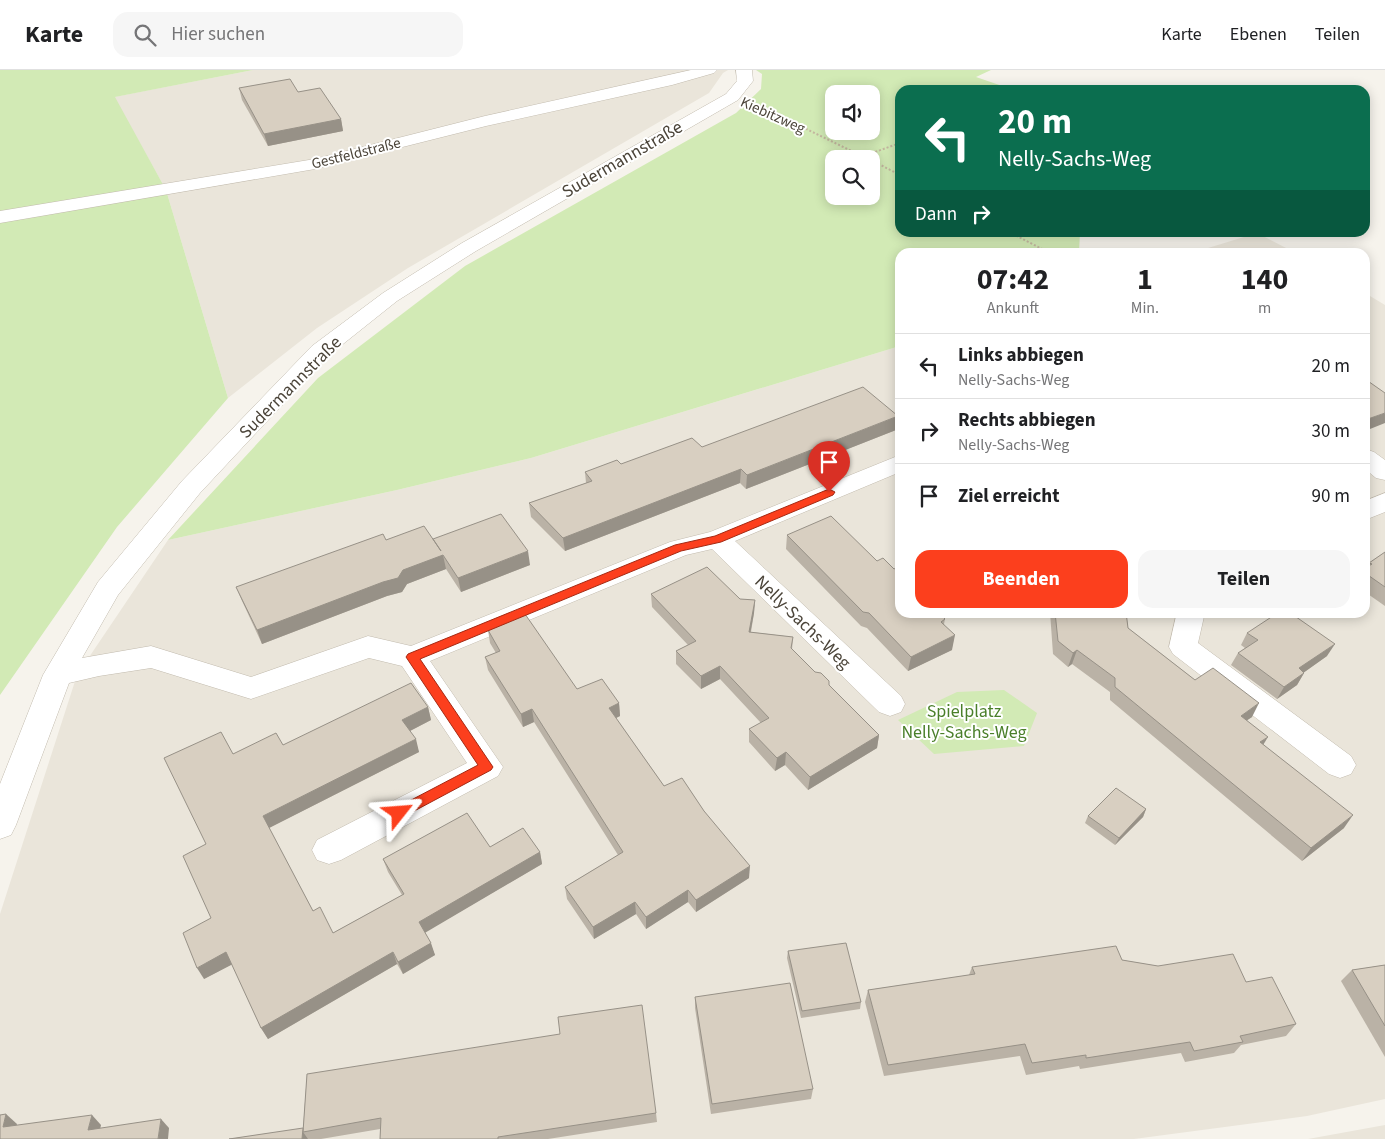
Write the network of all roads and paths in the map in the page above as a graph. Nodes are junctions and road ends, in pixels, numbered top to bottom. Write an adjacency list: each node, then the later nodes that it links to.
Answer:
1 (709, 70): 9 (street, Gestfeldstraße)
2 (744, 70): 3 (street, Sudermannstraße)
3 (732, 97): 5 (path, Kiebitzweg); 20 (street, Sudermannstraße)
4 (895, 145): 6 (path)
5 (851, 150)
6 (880, 150)
7 (880, 164): 8 (path, Kiebitzweg)
8 (895, 172)
9 (0, 217)
10 (1018, 237): 11 (path)
11 (1039, 248)
12 (1370, 461): 14 (street)
13 (895, 465): 17 (street)
14 (1385, 472)
15 (1385, 502): 16 (street)
16 (1370, 510)
17 (717, 539): 19 (street); 21 (street, Nelly-Sachs-Weg)
18 (1190, 618): 22 (street)
19 (412, 657): 20 (street); 24 (street)
20 (58, 675): 23 (street, Sudermannstraße)
21 (890, 704)
22 (1340, 765)
23 (0, 825)
24 (328, 850)

